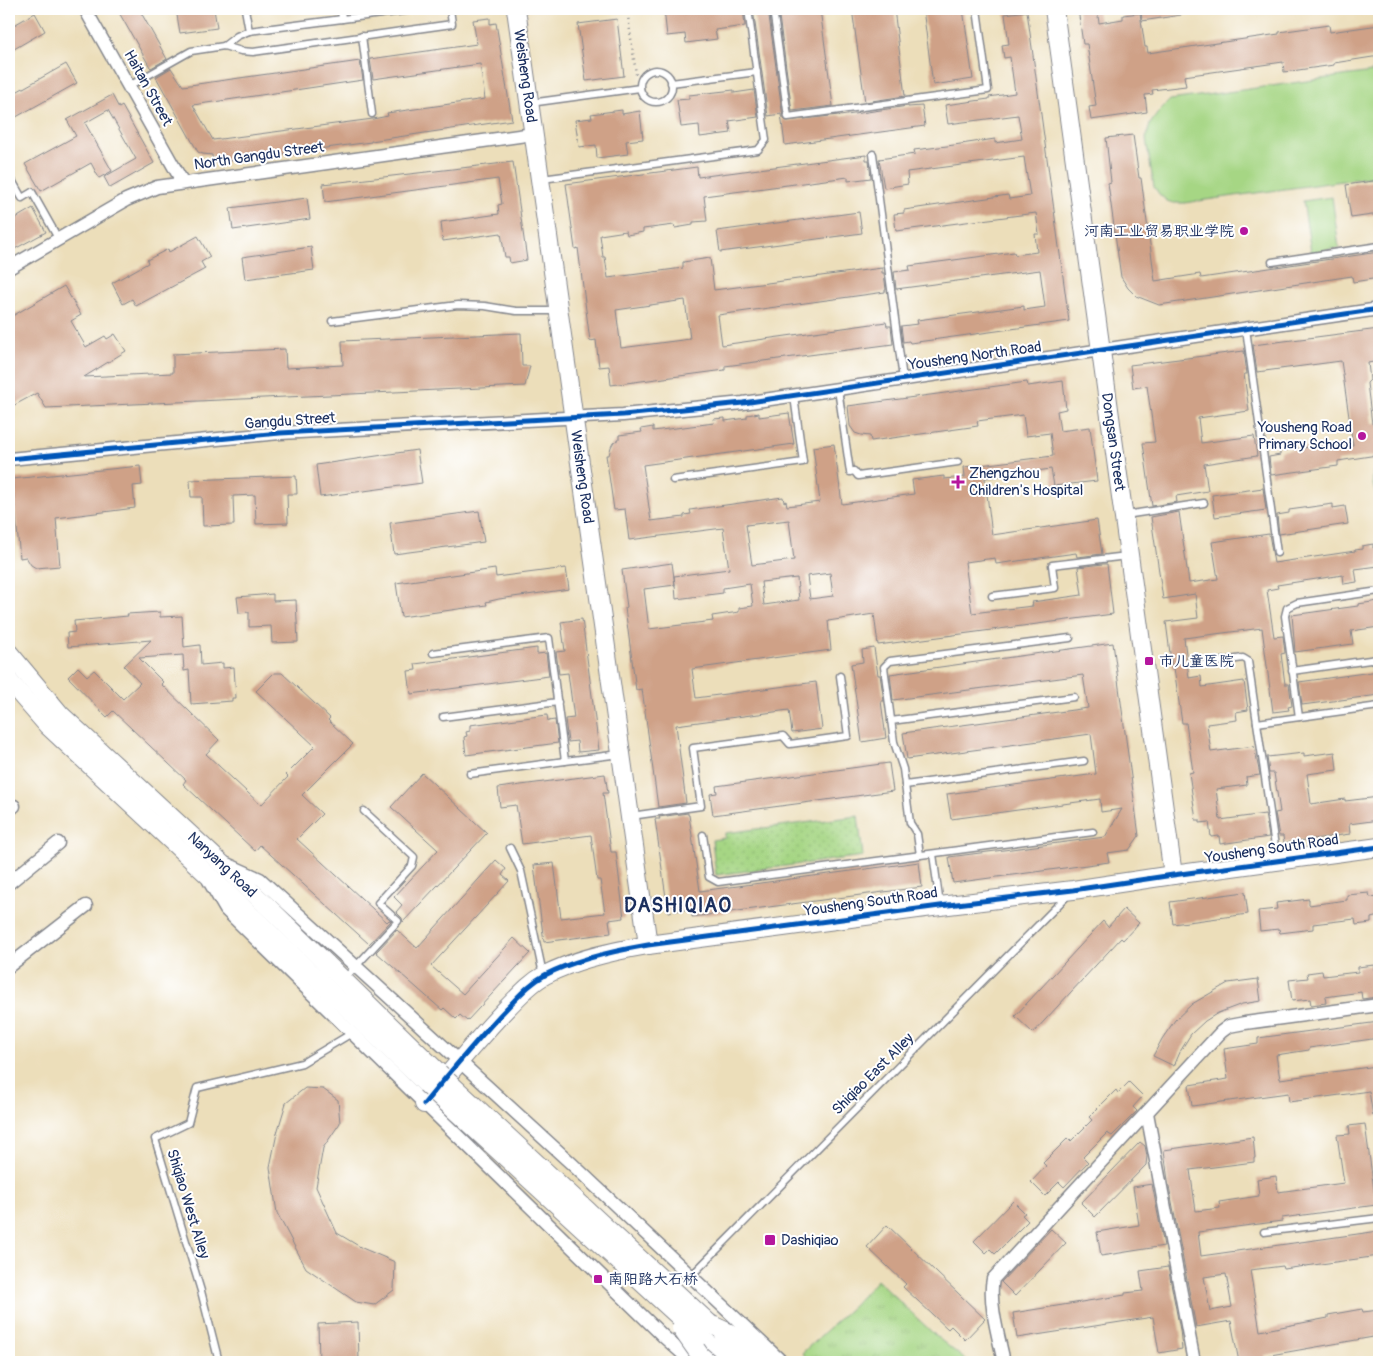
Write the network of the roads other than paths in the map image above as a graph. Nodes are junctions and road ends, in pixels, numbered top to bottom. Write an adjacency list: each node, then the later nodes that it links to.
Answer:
1 (85, 9): 18 (street, Haitan Street)
2 (245, 9): 12 (lane)
3 (341, 9): 11 (lane)
4 (420, 9): 11 (lane)
5 (450, 9): 13 (lane)
6 (516, 9): 19 (street, Weisheng Road)
7 (748, 9): 15 (lane)
8 (773, 9): 9 (lane)
9 (978, 9)
10 (1054, 9): 34 (street, Dongsan Street)
11 (342, 19): 12 (lane)
12 (248, 31): 14 (lane)
13 (362, 36): 14 (lane); 20 (lane)
14 (224, 46): 18 (lane)
15 (756, 72): 16 (lane); 24 (lane)
16 (671, 83): 17 (lane); 17 (lane)
17 (640, 85): 19 (lane)
18 (129, 86): 25 (street, Haitan Street)
19 (529, 103): 21 (street, Weisheng Road)
20 (372, 114)
21 (533, 134): 24 (street, Weisheng Road); 25 (street, North Gangdu Street)
22 (873, 154): 35 (lane)
23 (9, 175): 26 (lane)
24 (540, 180): 31 (street, Weisheng Road)
25 (183, 183): 26 (street, North Gangdu Street)
26 (59, 240): 29 (street, North Gangdu Street)
27 (1379, 246): 28 (lane)
28 (1272, 262)
29 (9, 268)
30 (1379, 309): 33 (street, Yousheng North Road)
31 (558, 311): 32 (lane); 38 (street, Weisheng Road)
32 (332, 321)
33 (1246, 329): 34 (street, Yousheng North Road); 44 (lane)
34 (1101, 350): 35 (street, Yousheng North Road); 43 (street, Dongsan Street)
35 (903, 379): 36 (street, Yousheng North Road)
36 (838, 389): 37 (street, Yousheng North Road); 40 (lane)
37 (794, 396): 38 (street, Yousheng North Road); 41 (lane)
38 (574, 418): 39 (street, Gangdu Street); 63 (street, Weisheng Road)
39 (9, 458)
40 (958, 462)
41 (673, 480)
42 (1204, 503): 43 (lane)
43 (1124, 515): 45 (street, Dongsan Street)
44 (1277, 553)
45 (1129, 555): 47 (lane); 80 (street, Dongsan Street)
46 (1379, 591): 53 (lane)
47 (992, 596)
48 (1070, 638): 61 (lane)
49 (9, 653): 77 (street, Nanyang Road)
50 (434, 653): 57 (lane)
51 (1377, 659): 53 (lane)
52 (1204, 664): 62 (lane)
53 (1292, 671): 60 (lane)
54 (840, 676): 69 (lane)
55 (9, 681): 79 (street, Nanyang Road)
56 (1074, 696): 61 (lane)
57 (558, 702): 59 (lane); 64 (lane)
58 (1379, 706): 60 (lane)
59 (443, 717)
60 (1299, 717): 62 (lane)
61 (891, 721): 67 (lane)
62 (1257, 723): 78 (lane)
63 (621, 754): 64 (lane); 69 (street, Weisheng Road)
64 (565, 761): 66 (lane)
65 (1084, 761): 67 (lane)
66 (470, 774)
67 (905, 785): 76 (lane)
68 (364, 811): 87 (lane)
69 (629, 816): 85 (street, Weisheng Road)
70 (1093, 832): 75 (lane)
71 (703, 835): 76 (lane)
72 (58, 843): 81 (street)
73 (1379, 847): 78 (street, Yousheng South Road)
74 (510, 848): 88 (lane)
75 (933, 854): 76 (lane); 84 (lane)
76 (920, 855)
77 (215, 858): 87 (street); 89 (street, Nanyang Road)
78 (1277, 861): 80 (street, Yousheng South Road)
79 (202, 870): 91 (street); 93 (street, Nanyang Road)
80 (1173, 875): 82 (street, Yousheng South Road)
81 (9, 883)
82 (1073, 890): 84 (street, Yousheng South Road); 98 (lane, Shiqiao East Alley)
83 (86, 906): 86 (street)
84 (940, 906): 85 (street, Yousheng South Road)
85 (648, 945): 88 (street, Yousheng South Road)
86 (9, 966)
87 (356, 966): 89 (lane); 92 (street)
88 (543, 976): 92 (street, Yousheng South Road)
89 (343, 980): 93 (street, Nanyang Road)
90 (1379, 1006): 95 (street)
91 (352, 1033): 94 (street); 101 (lane, Shiqiao West Alley)
92 (460, 1061): 94 (street, Yousheng South Road); 98 (street)
93 (432, 1079): 99 (street, bridge); 100 (street, bridge)
94 (424, 1104): 102 (street)
95 (1146, 1113): 108 (street); 109 (street)
96 (1379, 1218): 97 (lane)
97 (1264, 1232)
98 (691, 1276): 107 (street)
99 (660, 1300): 103 (street, bridge); 104 (street, bridge)
100 (710, 1324): 105 (street); 106 (street)
101 (219, 1362)
102 (692, 1362)
103 (708, 1362)
104 (729, 1362)
105 (752, 1362)
106 (773, 1362)
107 (782, 1362)
108 (1004, 1362)
109 (1194, 1362)

